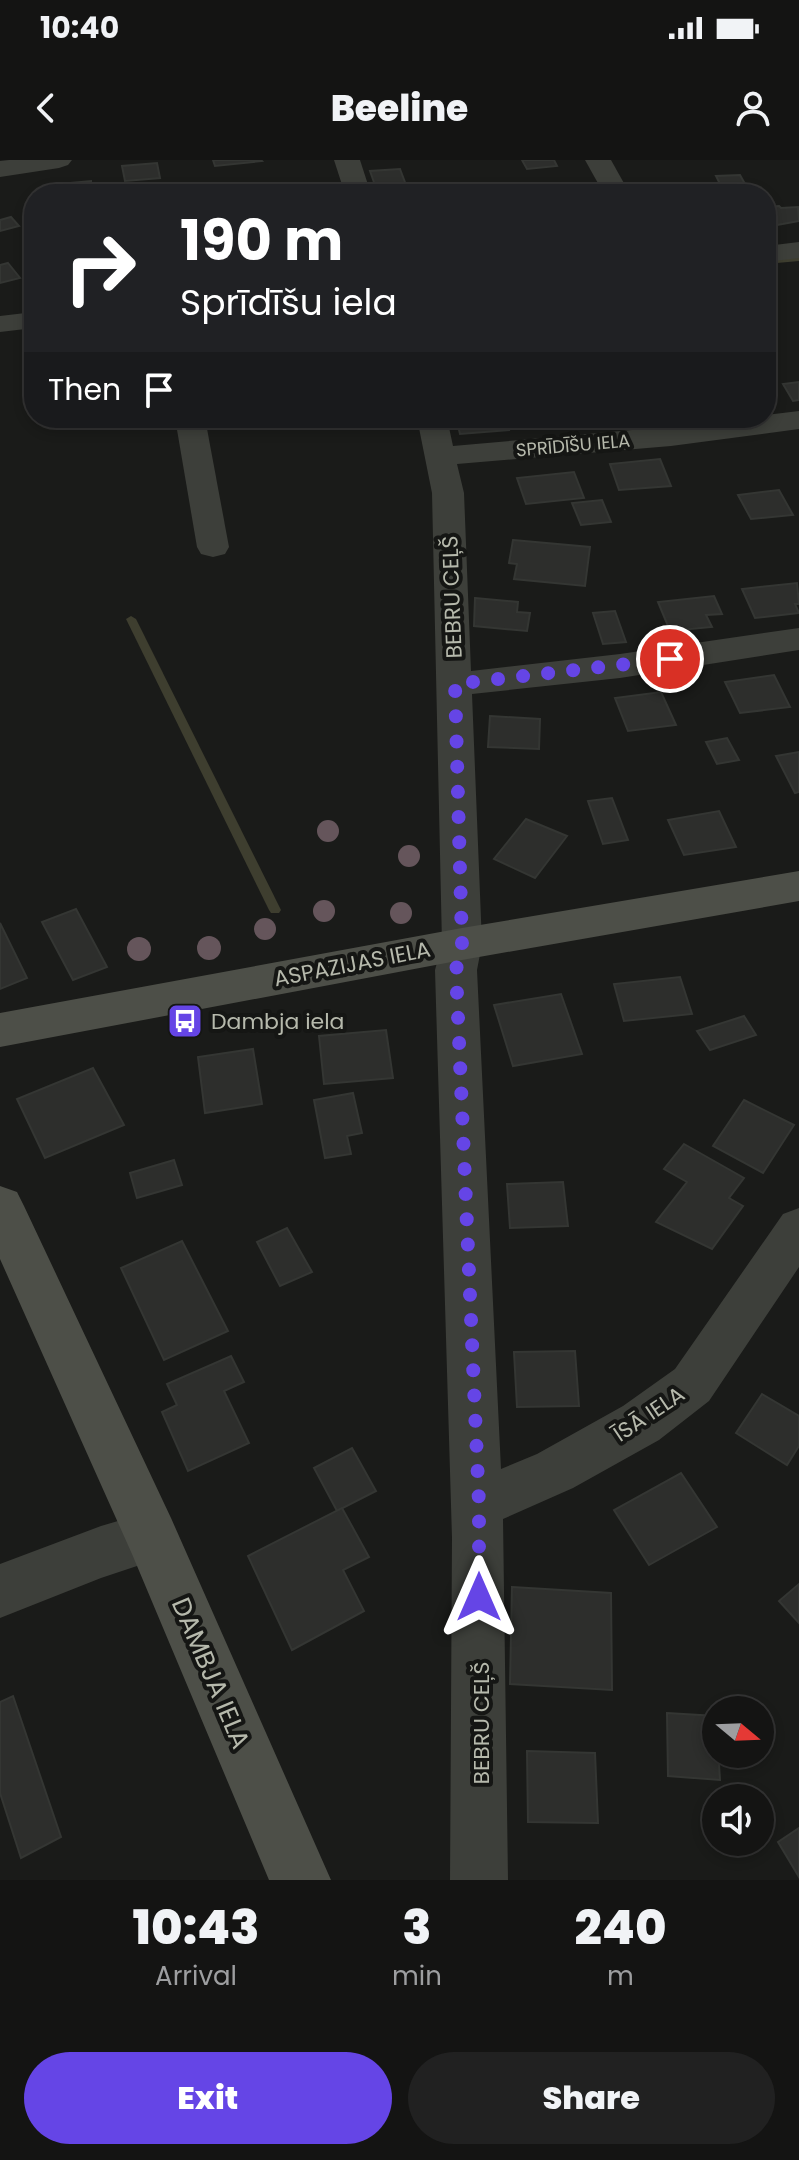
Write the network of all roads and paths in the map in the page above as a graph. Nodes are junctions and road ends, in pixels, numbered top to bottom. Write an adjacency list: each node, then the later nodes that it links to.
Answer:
1 (59, 160): 4 (street)
2 (347, 160): 5 (street)
3 (598, 160): 6 (street)
4 (0, 169)
5 (355, 184)
6 (611, 184)
7 (799, 250): 8 (street)
8 (776, 253)
9 (24, 321): 10 (street)
10 (0, 324)
11 (799, 420): 12 (street, SPRĪDĪŠU IELA)
12 (776, 423)
13 (192, 428): 17 (street)
14 (435, 428): 16 (street, BEBRU CEĻŠ)
15 (739, 428): 16 (street, SPRĪDĪŠU IELA)
16 (443, 456): 19 (street, BEBRU CEĻŠ)
17 (213, 547)
18 (799, 639): 19 (street)
19 (455, 684): 21 (street, BEBRU CEĻŠ)
20 (799, 886): 21 (street, ASPAZIJAS IELA)
21 (462, 944): 22 (street, ASPAZIJAS IELA); 25 (street, BEBRU CEĻŠ)
22 (0, 1030)
23 (0, 1206): 26 (street, DAMBJA IELA)
24 (799, 1228): 25 (street, ĪSĀ IELA)
25 (479, 1504): 29 (street, BEBRU CEĻŠ)
26 (152, 1537): 27 (street); 28 (street, DAMBJA IELA)
27 (0, 1591)
28 (300, 1880)
29 (479, 1880)

